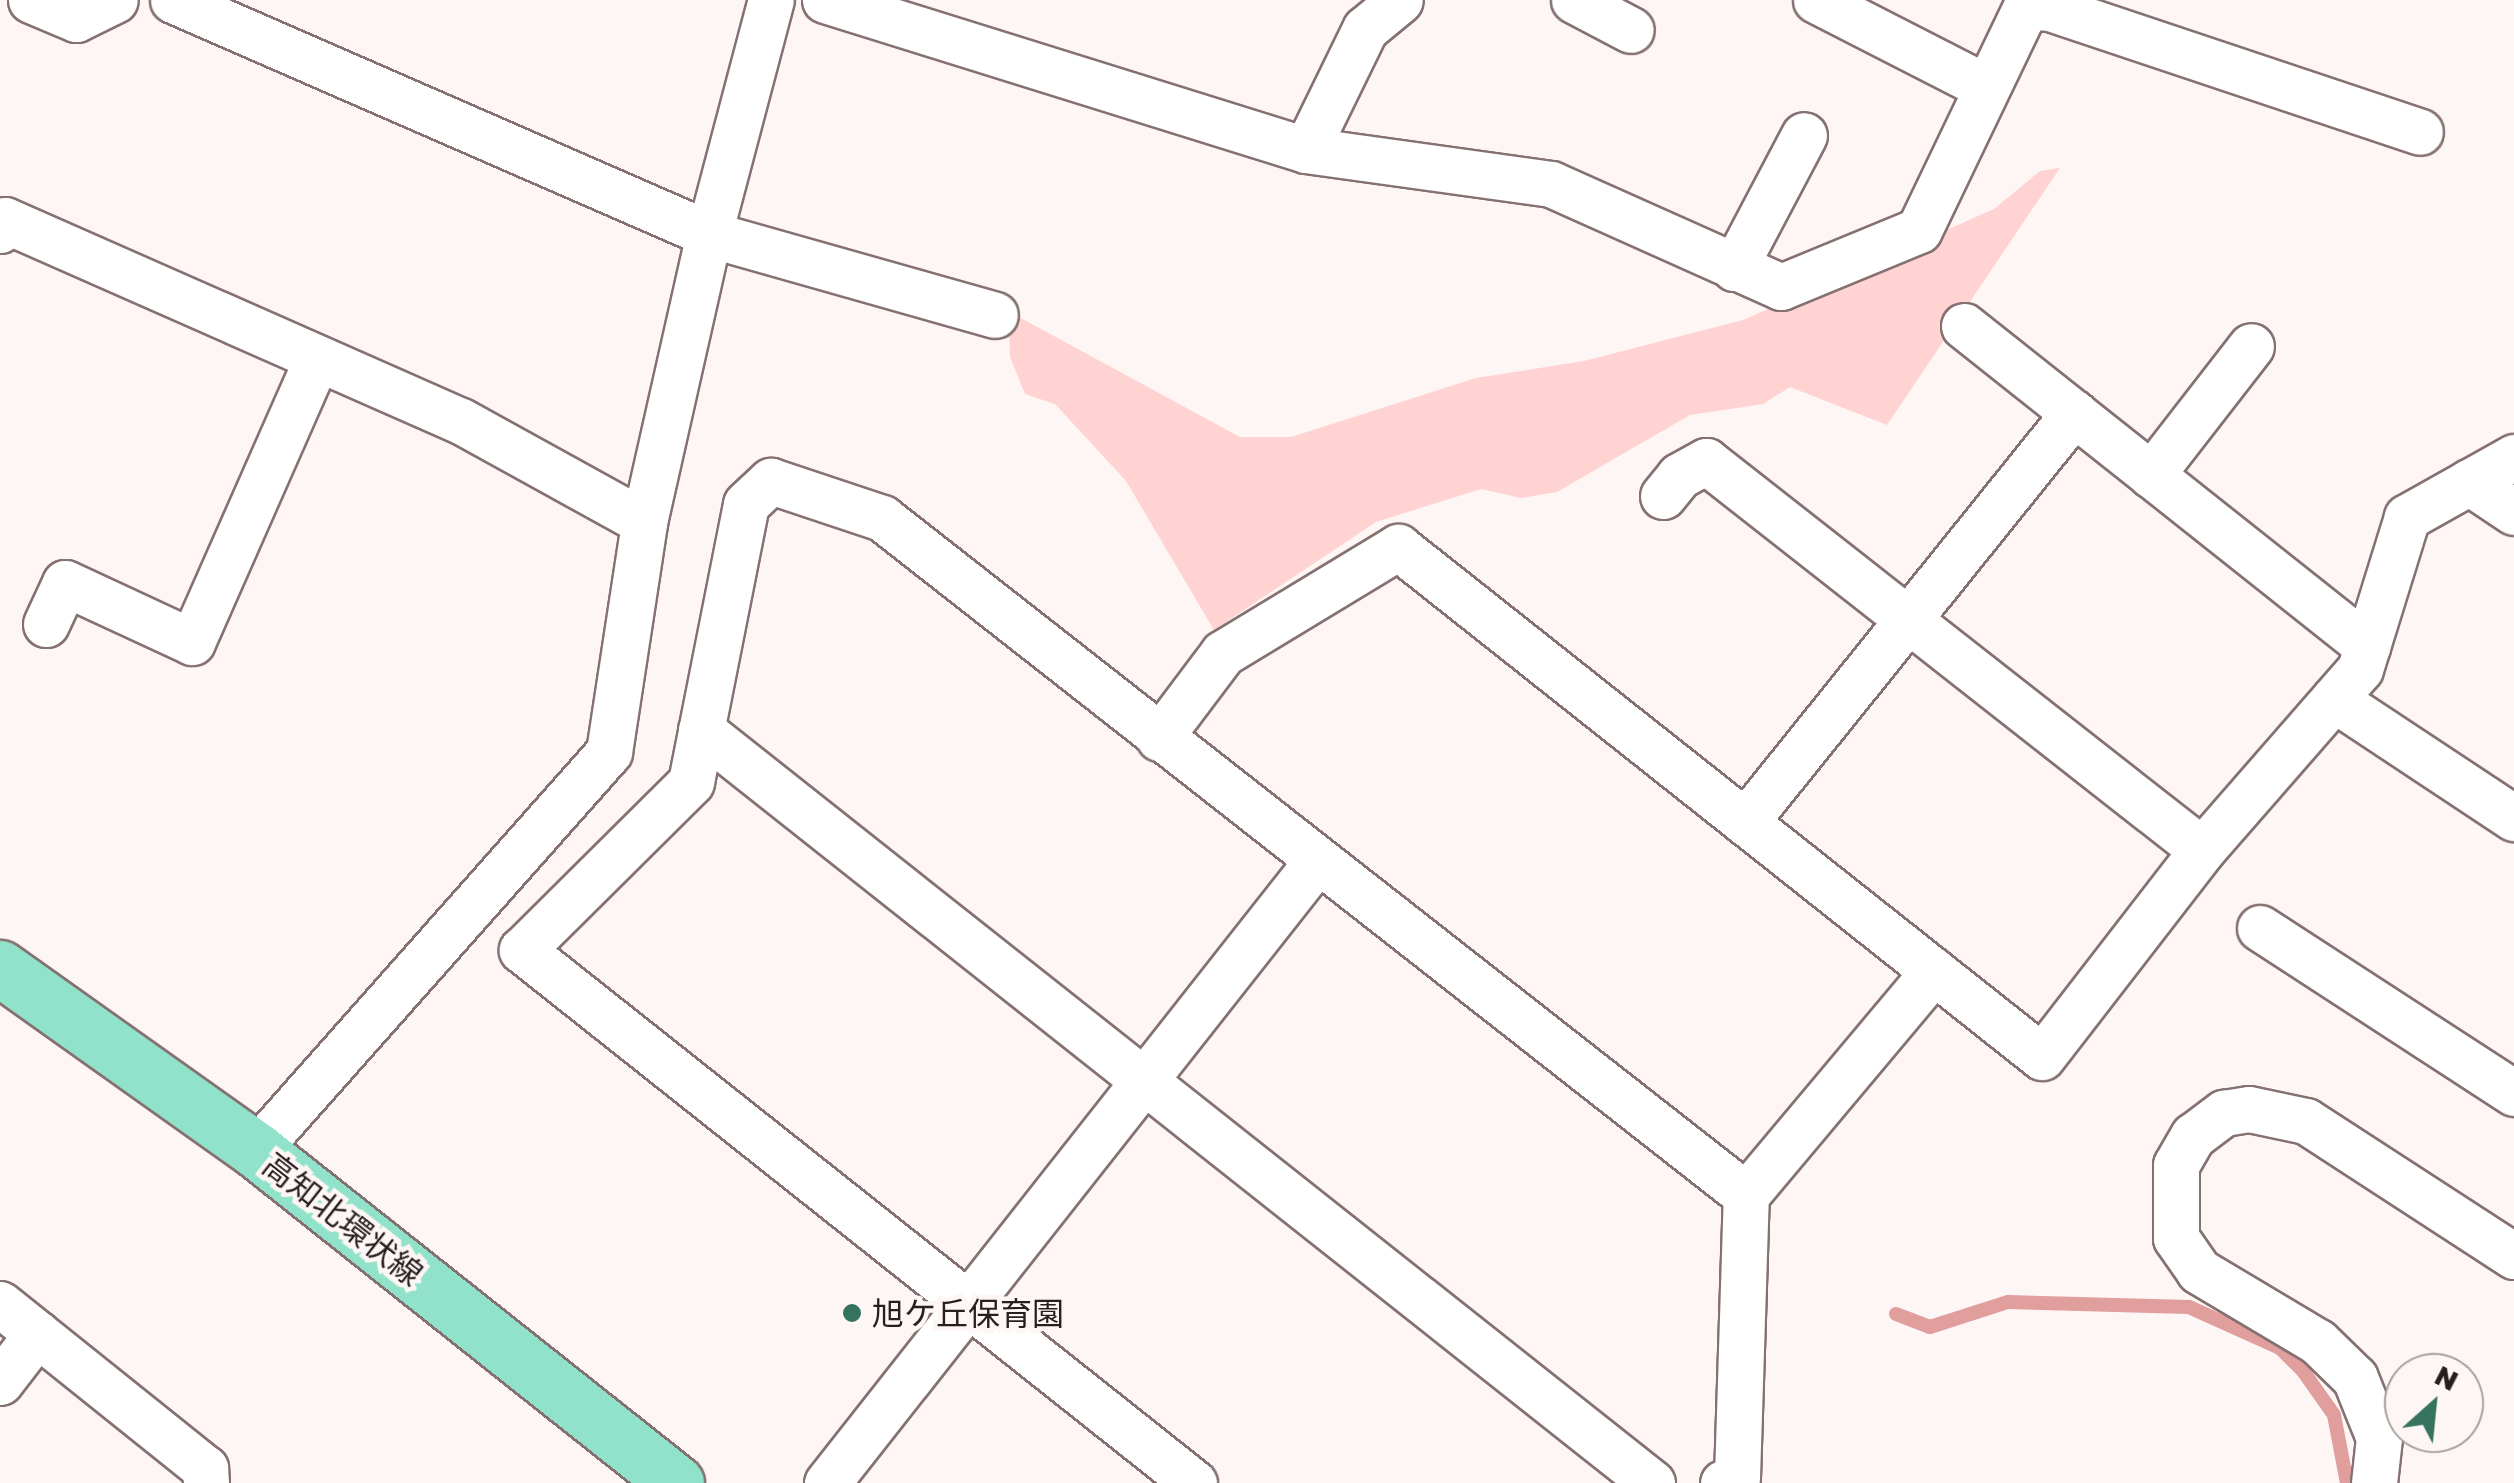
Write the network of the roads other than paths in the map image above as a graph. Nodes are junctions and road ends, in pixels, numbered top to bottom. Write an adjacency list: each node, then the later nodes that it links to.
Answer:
1 (32, 0): 2 (street)
2 (115, 0)
3 (173, 0): 16 (street)
4 (771, 0): 16 (street)
5 (825, 0): 14 (street)
6 (1400, 0): 9 (street)
7 (1574, 0): 10 (street)
8 (1816, 0): 11 (street)
9 (1363, 14): 14 (street)
10 (1630, 30)
11 (1986, 87): 12 (street); 17 (street)
12 (2420, 132)
13 (1804, 135): 17 (street)
14 (1306, 150): 17 (street)
15 (2, 223): 21 (street)
16 (709, 234): 18 (street); 28 (street)
17 (1734, 268)
18 (995, 315)
19 (1964, 326): 22 (street)
20 (2251, 346): 24 (street)
21 (317, 358): 28 (street); 30 (street)
22 (2074, 413): 24 (street); 29 (street)
23 (2514, 457): 25 (street)
24 (2151, 475): 31 (street)
25 (2469, 482): 27 (street); 31 (street)
26 (1663, 496): 29 (street)
27 (2514, 512)
28 (644, 522): 44 (street)
29 (1908, 619): 36 (street); 37 (street)
30 (46, 624)
31 (2367, 646): 32 (street)
32 (2334, 699): 35 (street); 37 (street)
33 (701, 730): 34 (street); 42 (street); 48 (street)
34 (1160, 738): 36 (street); 38 (street)
35 (2514, 818)
36 (1745, 822): 41 (street)
37 (2202, 850): 41 (street)
38 (1316, 861): 42 (street); 45 (street)
39 (2260, 928): 43 (street)
40 (0, 968): 44 (main road, 高知北環状線)
41 (1934, 971): 45 (street)
42 (1144, 1080): 48 (street); 55 (street)
43 (2514, 1093)
44 (256, 1150): 52 (main road, 高知北環状線)
45 (1746, 1195): 56 (street)
46 (2514, 1256): 57 (street)
47 (0, 1304): 49 (street)
48 (968, 1304): 53 (street); 54 (street)
49 (38, 1334): 50 (street); 51 (street)
50 (0, 1382)
51 (206, 1483)
52 (676, 1483)
53 (827, 1483)
54 (1194, 1483)
55 (1652, 1483)
56 (1723, 1483)
57 (2374, 1483)

